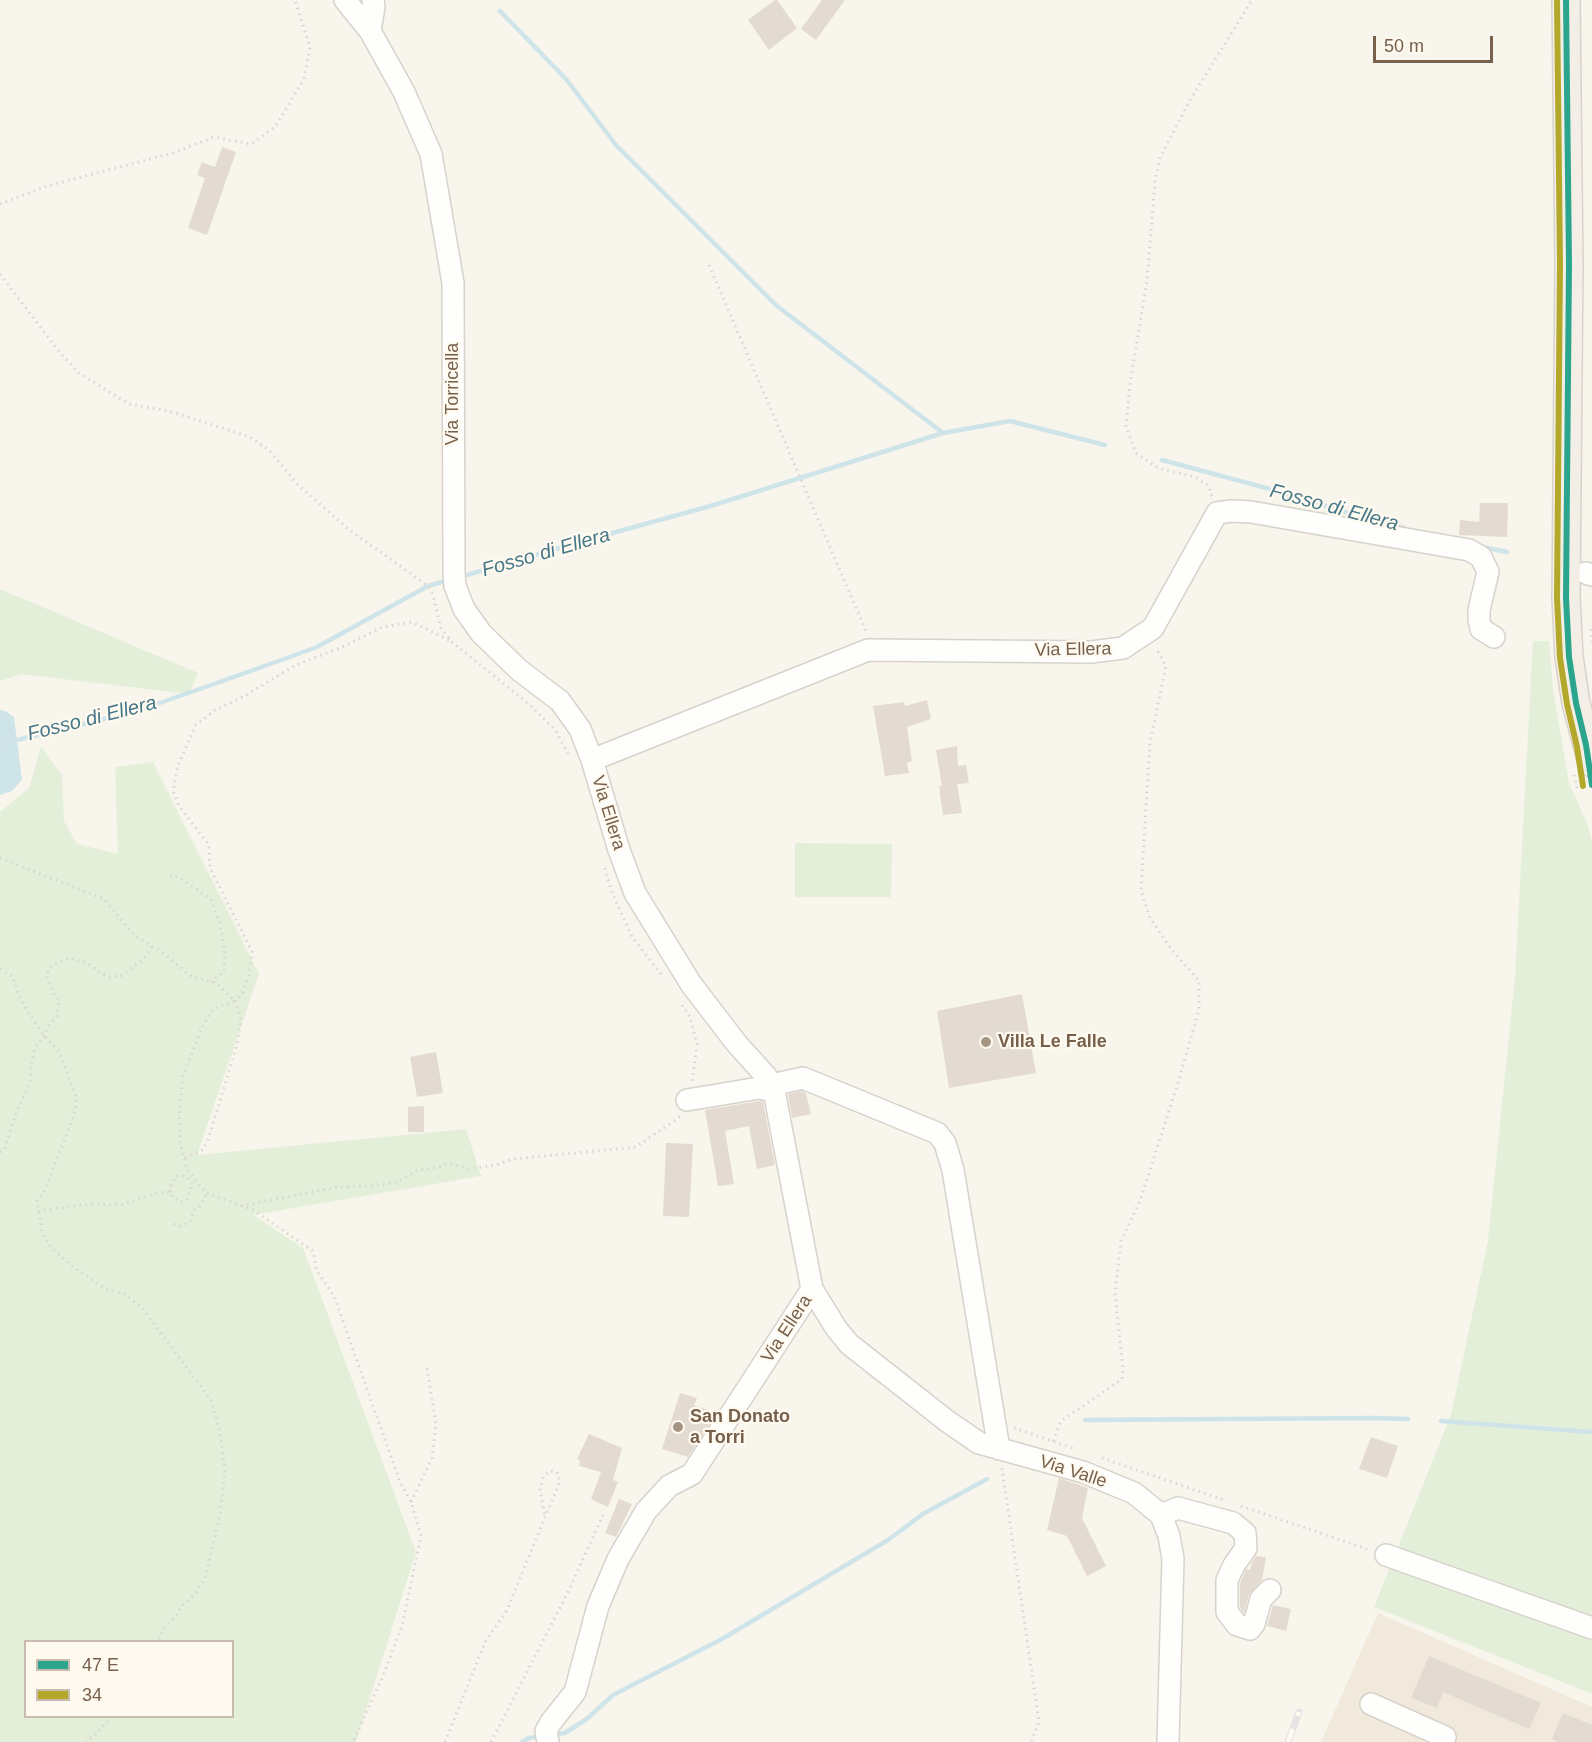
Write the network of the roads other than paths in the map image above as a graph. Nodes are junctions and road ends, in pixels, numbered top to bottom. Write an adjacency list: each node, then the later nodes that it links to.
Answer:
1 (345, 0): 4 (street, Via Torricella)
2 (373, 0): 4 (street)
3 (1567, 2): 6 (main road)
4 (370, 31): 7 (street, Via Torricella)
5 (1494, 637): 7 (street, Via Ellera)
6 (1589, 754): 8 (main road)
7 (592, 760): 9 (street, Via Ellera)
8 (1592, 784)
9 (772, 1088): 10 (street); 11 (street, Via Ellera); 12 (street)
10 (687, 1100)
11 (812, 1289): 12 (street, Via Valle); 18 (street, Via Ellera)
12 (999, 1449): 13 (street, Via Valle)
13 (1161, 1515): 15 (street); 20 (street)
14 (1377, 1552): 16 (street)
15 (1270, 1590)
16 (1592, 1628)
17 (1371, 1704): 19 (street)
18 (547, 1736)
19 (1449, 1740)
20 (1168, 1742)

